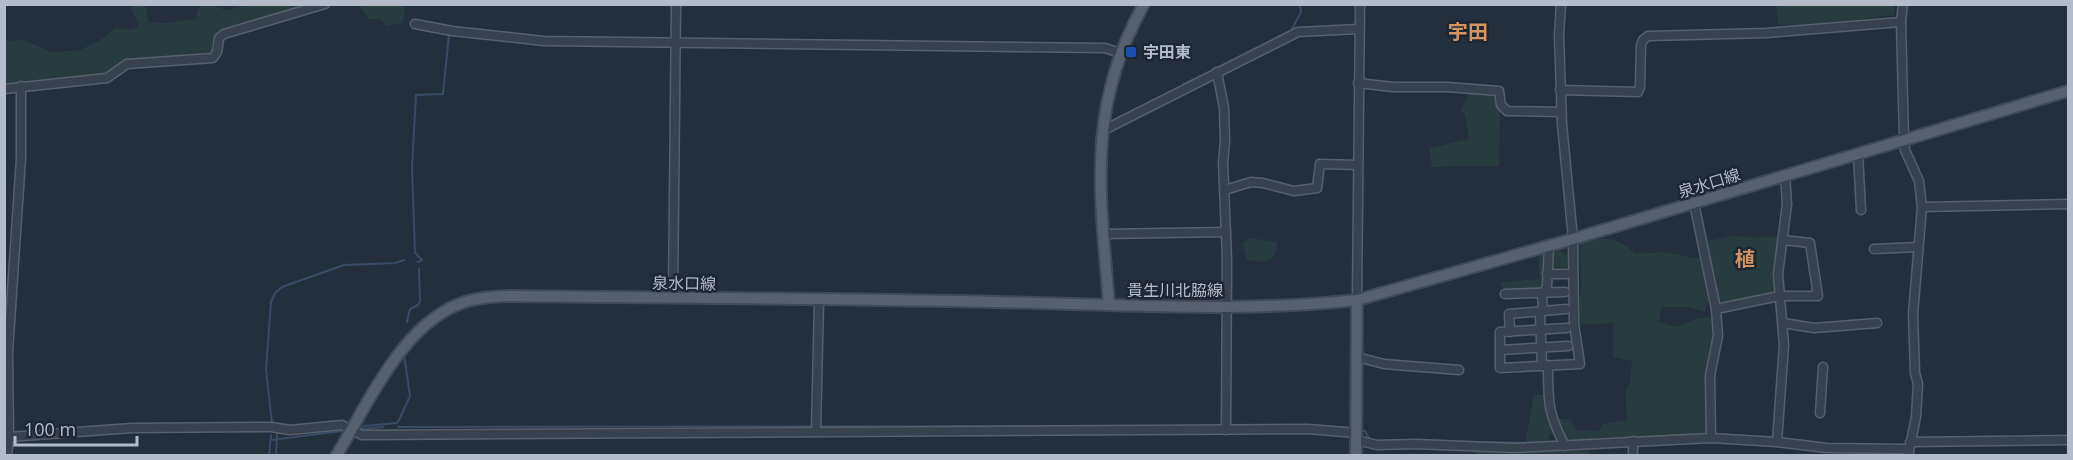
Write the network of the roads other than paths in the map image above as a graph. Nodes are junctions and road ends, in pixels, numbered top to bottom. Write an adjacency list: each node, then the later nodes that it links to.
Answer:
1 (325, 4): 14 (street)
2 (675, 4): 10 (street)
3 (1144, 4): 11 (main road, 貴生川北脇線)
4 (1360, 4): 9 (street)
5 (1561, 4): 16 (street)
6 (1903, 4): 7 (street)
7 (1901, 22): 16 (street); 20 (street)
8 (415, 24): 10 (street)
9 (1358, 28): 12 (street); 13 (street)
10 (676, 42): 11 (street); 42 (street)
11 (1120, 53): 19 (main road, 貴生川北脇線)
12 (1217, 72): 19 (street); 24 (street)
13 (1358, 83): 18 (street); 22 (street)
14 (21, 86): 15 (street); 66 (street)
15 (4, 89)
16 (1560, 90): 18 (street)
17 (2068, 91): 20 (main road, 泉水口線)
18 (1561, 112): 31 (street)
19 (1102, 131): 30 (main road, 貴生川北脇線)
20 (1904, 140): 21 (main road, 泉水口線); 27 (street)
21 (1858, 154): 23 (main road, 泉水口線); 28 (street)
22 (1358, 165): 24 (street); 44 (street)
23 (1785, 176): 25 (main road, 泉水口線); 32 (street)
24 (1225, 190): 29 (street)
25 (1694, 203): 31 (main road, 泉水口線); 48 (street)
26 (2068, 204): 27 (street)
27 (1922, 207): 34 (street)
28 (1861, 210)
29 (1226, 232): 30 (street); 46 (street)
30 (1104, 234): 45 (main road, 貴生川北脇線)
31 (1573, 239): 33 (main road, 泉水口線); 59 (street)
32 (1784, 240): 41 (street); 41 (street)
33 (1548, 246): 36 (street); 44 (main road, 泉水口線)
34 (1918, 247): 35 (street); 73 (street)
35 (1874, 249)
36 (1547, 274): 37 (street); 39 (street)
37 (1566, 274)
38 (1565, 292): 39 (street)
39 (1544, 293): 40 (street); 49 (street)
40 (1505, 294)
41 (1779, 296): 48 (street); 50 (street)
42 (673, 298): 43 (main road, 泉水口線); 63 (main road, 泉水口線)
43 (819, 300): 45 (main road, 泉水口線); 65 (street)
44 (1357, 300): 46 (main road, 貴生川北脇線); 58 (main road)
45 (1109, 304): 46 (main road, 貴生川北脇線)
46 (1227, 306): 64 (street)
47 (1566, 309): 49 (street)
48 (1716, 309): 68 (street)
49 (1541, 311): 53 (street); 54 (street)
50 (1783, 323): 51 (street); 71 (street)
51 (1877, 323)
52 (1567, 328): 53 (street)
53 (1540, 330): 54 (street); 56 (street)
54 (1510, 332): 57 (street)
55 (1569, 346): 56 (street)
56 (1541, 348): 57 (street); 59 (street)
57 (1500, 350): 59 (street)
58 (1357, 357): 61 (street); 67 (main road)
59 (1545, 366): 72 (street)
60 (1823, 367): 62 (street)
61 (1459, 370)
62 (1820, 413)
63 (352, 430): 65 (street); 66 (street); 75 (main road, 泉水口線)
64 (1226, 430): 65 (street); 67 (street)
65 (816, 432)
66 (9, 437): 74 (street)
67 (1357, 437): 72 (street); 76 (main road)
68 (1711, 438): 70 (street); 71 (street)
69 (2068, 440): 73 (street)
70 (1633, 441): 72 (street); 77 (street)
71 (1777, 442): 73 (street)
72 (1565, 446)
73 (1909, 449)
74 (7, 451)
75 (336, 456)
76 (1356, 456)
77 (1633, 456)

